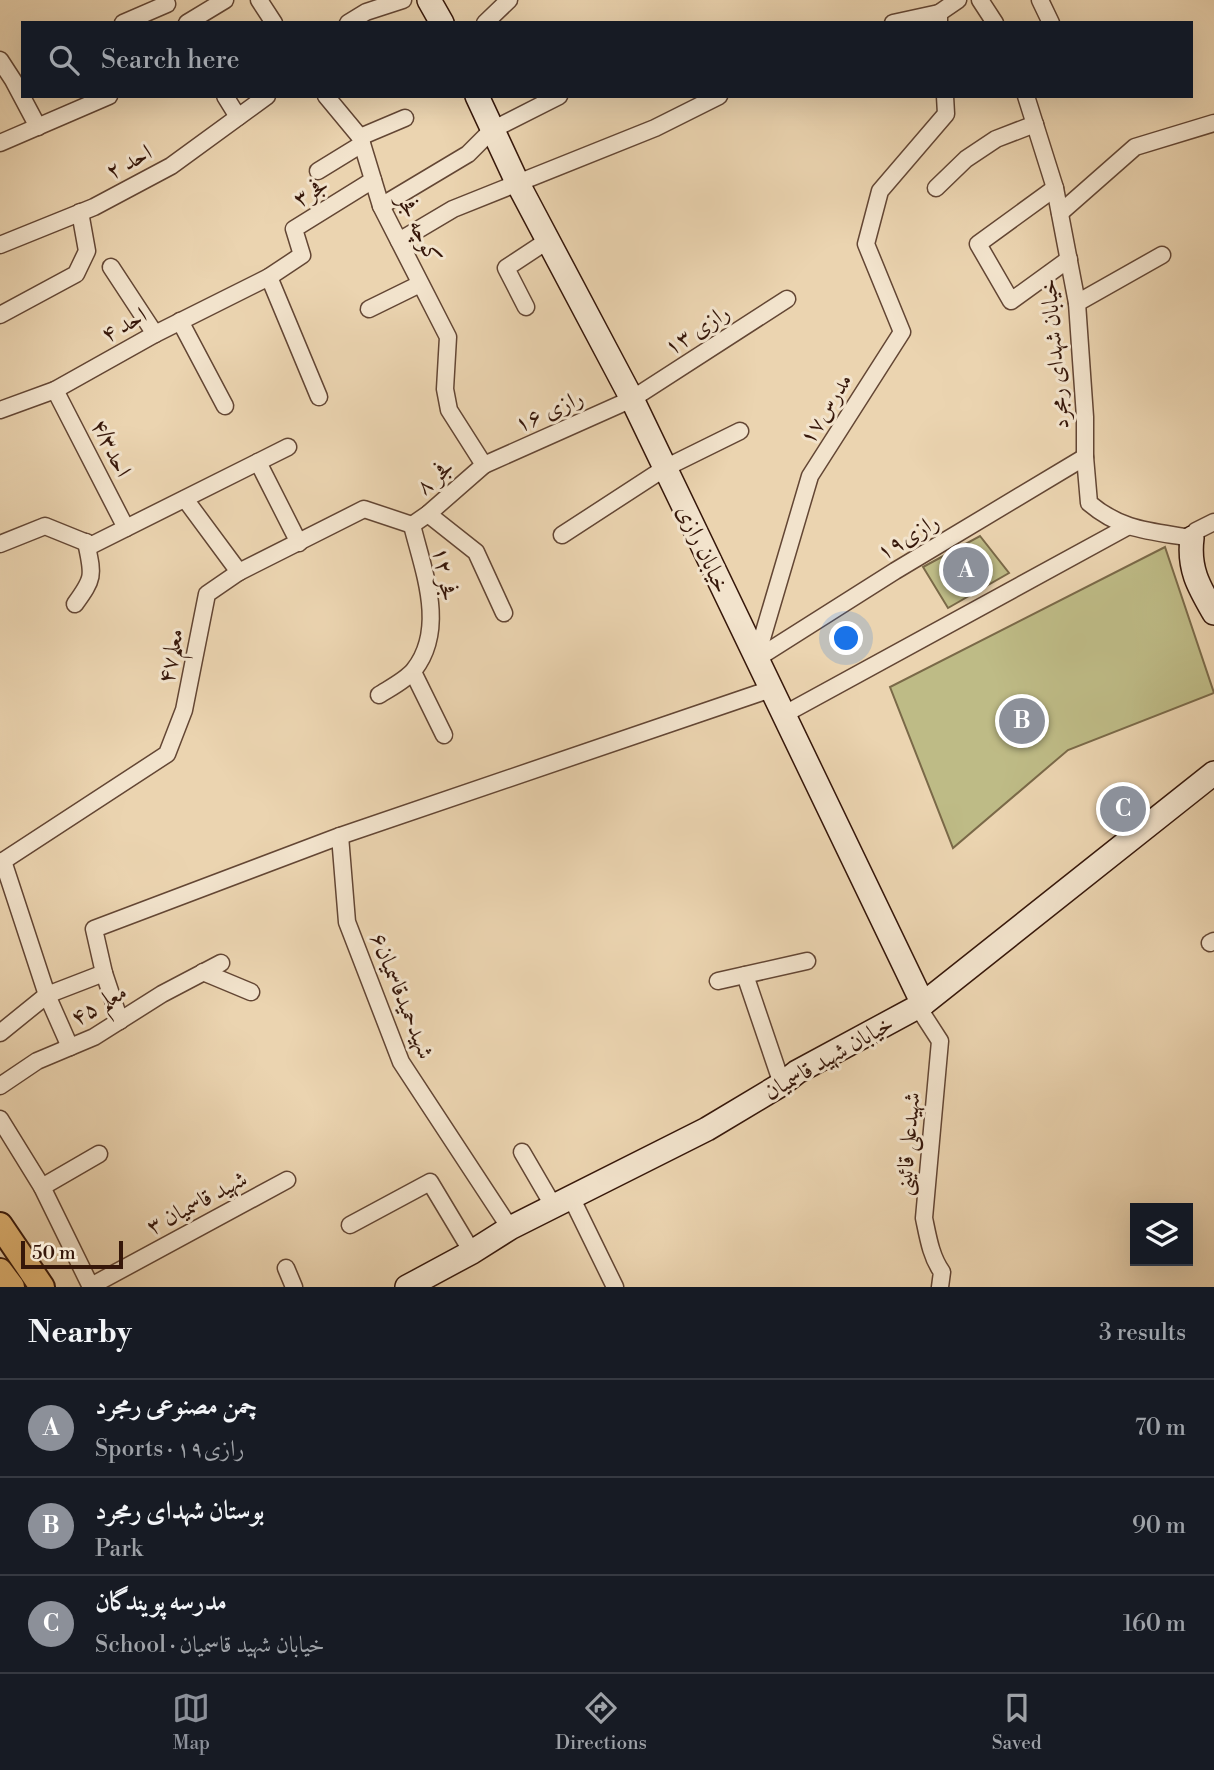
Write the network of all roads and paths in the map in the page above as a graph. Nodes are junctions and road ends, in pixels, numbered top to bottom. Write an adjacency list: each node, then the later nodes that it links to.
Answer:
1 (225, 0): 13 (street)
2 (259, 0): 14 (street)
3 (403, 0): 15 (street)
4 (429, 0): 16 (street)
5 (509, 0): 17 (street)
6 (958, 0): 10 (street)
7 (980, 0): 19 (street)
8 (1040, 0): 20 (street)
9 (166, 2): 11 (street); 12 (street)
10 (939, 18): 18 (street)
11 (127, 21)
12 (180, 21)
13 (190, 21)
14 (273, 21)
15 (351, 21)
16 (441, 21)
17 (487, 21)
18 (911, 21)
19 (994, 21)
20 (1050, 21)
21 (0, 60): 22 (street)
22 (18, 77)
23 (26, 98): 37 (street)
24 (104, 98): 37 (street)
25 (226, 98): 33 (street)
26 (264, 98): 33 (street, احد ۲)
27 (328, 98): 39 (street, کوچه فجر)
28 (478, 98): 38 (street, خیابان رازی)
29 (555, 98): 38 (street)
30 (715, 98): 43 (street)
31 (945, 98): 91 (street, مدرس۱۷)
32 (1027, 98): 36 (street, خیابان شهدای رمجرد)
33 (238, 117): 47 (street, احد ۲)
34 (405, 118): 39 (street)
35 (1214, 123): 48 (street)
36 (1035, 124): 44 (street); 45 (street, خیابان شهدای رمجرد)
37 (38, 127): 40 (street)
38 (492, 131): 43 (street, خیابان رازی); 46 (street)
39 (361, 140): 41 (street); 42 (street, کوچه فجر)
40 (0, 143)
41 (318, 171)
42 (373, 180): 46 (street, کوچه فجر); 55 (street, فجر۳)
43 (517, 183): 49 (street); 50 (street, خیابان رازی)
44 (936, 188)
45 (1055, 188): 48 (street, خیابان شهدای رمجرد); 53 (street)
46 (381, 206): 49 (street, کوچه فجر)
47 (80, 212): 51 (street, احد ۲); 61 (street)
48 (1060, 213): 53 (street, خیابان شهدای رمجرد)
49 (399, 241): 56 (street, کوچه فجر)
50 (547, 241): 59 (street); 67 (street, خیابان رازی)
51 (0, 245)
52 (1162, 254): 58 (street)
53 (1069, 259): 58 (street, خیابان شهدای رمجرد)
54 (111, 267): 63 (street)
55 (269, 277): 62 (street, احد ۴); 66 (street)
56 (420, 284): 60 (street); 64 (street, کوچه فجر)
57 (787, 299): 67 (street, رازی ۱۳)
58 (1077, 303): 72 (street, خیابان شهدای رمجرد)
59 (526, 307)
60 (369, 310)
61 (0, 315)
62 (180, 321): 63 (street, احد ۴); 68 (street)
63 (155, 334): 65 (street, احد ۴)
64 (445, 389): 74 (street, فجر ۸)
65 (55, 390): 69 (street, احد ۴); 81 (street, احد۴/۳)
66 (319, 397)
67 (632, 399): 74 (street, رازی ۱۶); 75 (street, خیابان رازی)
68 (225, 406)
69 (0, 410)
70 (740, 431): 75 (street)
71 (288, 447): 73 (street)
72 (1085, 457): 80 (street, خیابان شهدای رمجرد); 91 (street, رازی۱۹)
73 (258, 462): 76 (street); 86 (street)
74 (484, 465): 77 (street, فجر ۸)
75 (665, 468): 82 (street); 91 (street, خیابان رازی)
76 (185, 499): 81 (street); 87 (street)
77 (428, 514): 79 (street, فجر ۸); 89 (street)
78 (1214, 522): 83 (street)
79 (412, 524): 86 (street, معلم۴۷); 92 (street, فجر ۱۲)
80 (1127, 527): 83 (street, خیابان شهدای رمجرد); 95 (street)
81 (126, 528): 85 (street)
82 (562, 535)
83 (1192, 538): 90 (street)
84 (1, 539): 85 (street)
85 (86, 542): 88 (street)
86 (299, 543): 87 (street, معلم۴۷)
87 (239, 572): 99 (street, معلم۴۷)
88 (75, 604)
89 (504, 613)
90 (1214, 613)
91 (756, 659): 93 (street, خیابان رازی)
92 (413, 672): 94 (street, فجر ۱۲); 96 (street)
93 (771, 689): 95 (street, خیابان رازی); 98 (street)
94 (379, 695)
95 (783, 715): 108 (street, خیابان رازی)
96 (444, 735)
97 (1214, 773): 108 (street, خیابان شهید قاسمیان)
98 (340, 836): 103 (street); 122 (street, شهیدحمیدقاسمیان۶)
99 (1, 862): 107 (street)
100 (807, 961): 104 (street)
101 (221, 963): 102 (street, معلم ۴۵)
102 (203, 972): 106 (street); 109 (street, معلم ۴۵)
103 (104, 973): 107 (street); 109 (street)
104 (744, 975): 105 (street); 112 (street)
105 (718, 981)
106 (251, 992)
107 (47, 995): 110 (street); 111 (street)
108 (920, 1005): 112 (street, خیابان شهید قاسمیان); 132 (street, شهیدعلی قائینی)
109 (120, 1021): 111 (street, معلم ۴۵)
110 (0, 1033)
111 (70, 1047): 113 (street, معلم ۴۵)
112 (782, 1084): 119 (street, خیابان شهید قاسمیان)
113 (0, 1086)
114 (0, 1119): 118 (street)
115 (522, 1152): 119 (street)
116 (99, 1154): 118 (street)
117 (288, 1180): 126 (street, شهید قاسمیان ۳)
118 (42, 1186): 126 (street)
119 (562, 1202): 122 (street, خیابان شهید قاسمیان); 131 (street)
120 (350, 1224): 123 (street)
121 (0, 1225): 128 (main road)
122 (510, 1228): 123 (street, خیابان شهید قاسمیان)
123 (472, 1252): 130 (street, خیابان شهید قاسمیان)
124 (286, 1268): 129 (street)
125 (0, 1271): 127 (main road)
126 (91, 1286)
127 (12, 1287)
128 (42, 1287)
129 (294, 1287)
130 (407, 1287)
131 (615, 1287)
132 (940, 1287)

